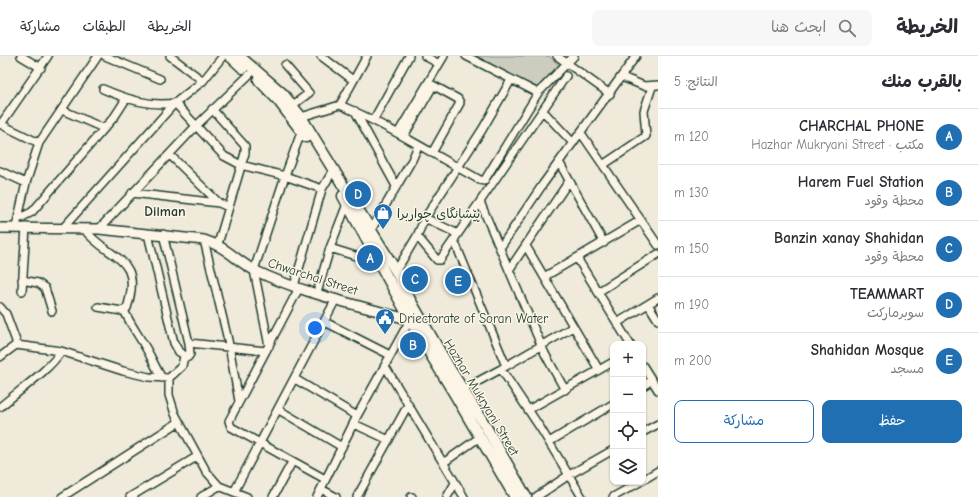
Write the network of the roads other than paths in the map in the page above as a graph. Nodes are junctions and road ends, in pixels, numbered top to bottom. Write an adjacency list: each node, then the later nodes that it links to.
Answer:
1 (21, 56): 21 (street)
2 (48, 56): 21 (street)
3 (98, 56): 39 (street)
4 (105, 56): 25 (street)
5 (170, 56): 28 (street)
6 (223, 56): 28 (street)
7 (230, 56): 22 (highway, Hazhar Mukryani Street)
8 (239, 56): 37 (highway, Hazhar Mukryani Street)
9 (321, 56): 26 (street)
10 (367, 56): 26 (street)
11 (409, 56): 43 (street)
12 (425, 56): 18 (street)
13 (444, 56): 18 (street)
14 (466, 56): 27 (street)
15 (556, 56): 19 (street)
16 (574, 56): 19 (street)
17 (636, 56): 24 (street)
18 (439, 64): 29 (street)
19 (567, 64): 32 (street); 33 (street)
20 (285, 66): 37 (street)
21 (41, 68): 44 (street)
22 (251, 73): 38 (street); 47 (highway, Hazhar Mukryani Street)
23 (566, 76): 41 (street)
24 (622, 77): 30 (street); 33 (street)
25 (160, 79)
26 (353, 80): 36 (street)
27 (511, 80): 32 (street); 58 (street)
28 (203, 81): 35 (street)
29 (431, 84): 49 (street); 53 (street)
30 (655, 86): 57 (street)
31 (103, 89): 34 (street)
32 (538, 93): 58 (street)
33 (610, 94): 48 (street)
34 (126, 100): 35 (street); 46 (street)
35 (175, 103): 45 (street); 75 (street)
36 (340, 105): 40 (street); 42 (street)
37 (293, 106): 42 (highway, Hazhar Mukryani Street)
38 (212, 109): 45 (street); 56 (street)
39 (62, 110): 46 (street); 50 (street)
40 (355, 111): 43 (street); 64 (street)
41 (543, 111): 51 (street); 67 (street)
42 (302, 117): 78 (highway, Hazhar Mukryani Street)
43 (374, 119): 49 (street)
44 (0, 124): 50 (street)
45 (196, 126): 54 (street); 56 (street)
46 (103, 128): 73 (street)
47 (302, 130): 60 (highway, Hazhar Mukryani Street); 61 (street)
48 (581, 133): 51 (street); 57 (street)
49 (401, 134): 52 (street)
50 (39, 143): 63 (street)
51 (573, 143): 55 (street)
52 (418, 146): 53 (street); 64 (street)
53 (432, 153): 58 (street)
54 (170, 155): 66 (street); 68 (street)
55 (559, 162): 62 (street); 89 (street)
56 (241, 165): 61 (street); 70 (street)
57 (603, 165): 72 (street)
58 (458, 168): 71 (street)
59 (0, 171): 63 (street)
60 (331, 174): 65 (street); 69 (highway, Hazhar Mukryani Street)
61 (285, 176): 65 (street); 93 (street)
62 (569, 181): 84 (street); 87 (street)
63 (26, 183): 73 (street)
64 (396, 186): 78 (street)
65 (322, 189): 98 (street)
66 (132, 193): 68 (street); 77 (street)
67 (480, 202): 82 (street); 89 (street)
68 (219, 203): 70 (street)
69 (347, 204): 88 (street); 92 (highway, Hazhar Mukryani Street)
70 (228, 207): 85 (street)
71 (425, 218): 81 (street); 82 (street)
72 (641, 220): 84 (street); 86 (street)
73 (20, 224): 74 (main road, Chwarchal Street); 75 (main road, Chwarchal Street); 97 (street)
74 (0, 228)
75 (63, 228): 76 (main road, Chwarchal Street)
76 (84, 229): 77 (main road, Chwarchal Street); 107 (street)
77 (99, 229): 79 (main road, Chwarchal Street)
78 (371, 230): 95 (highway, Hazhar Mukryani Street)
79 (148, 234): 80 (main road, Chwarchal Street); 122 (street)
80 (163, 234): 83 (main road, Chwarchal Street); 115 (street)
81 (417, 236): 82 (street); 95 (street)
82 (456, 237): 126 (street)
83 (204, 240): 85 (main road, Chwarchal Street); 118 (street)
84 (604, 243): 91 (street)
85 (218, 244): 93 (main road, Chwarchal Street)
86 (658, 245)
87 (526, 246): 94 (street); 96 (street)
88 (330, 248): 92 (street); 101 (street)
89 (500, 248): 94 (street)
90 (658, 254): 100 (street)
91 (577, 258): 96 (street); 100 (street)
92 (378, 263): 109 (highway, Hazhar Mukryani Street)
93 (254, 270): 98 (main road, Chwarchal Street); 119 (street)
94 (509, 270): 117 (street)
95 (396, 271): 133 (highway, Hazhar Mukryani Street)
96 (544, 277): 113 (street)
97 (22, 280): 99 (street); 108 (street)
98 (296, 287): 101 (main road, Chwarchal Street); 119 (street)
99 (22, 292)
100 (598, 292): 112 (street)
101 (317, 293): 103 (main road, Chwarchal Street)
102 (658, 298): 104 (street)
103 (336, 299): 109 (main road, Chwarchal Street); 111 (street)
104 (648, 304): 110 (street); 112 (street)
105 (0, 307): 116 (street)
106 (98, 308): 107 (street)
107 (124, 310): 129 (street)
108 (52, 311)
109 (410, 320): 121 (street); 146 (highway, Hazhar Mukryani Street)
110 (658, 320)
111 (325, 322): 121 (street); 130 (street)
112 (616, 323): 114 (street)
113 (573, 327): 117 (street); 127 (street)
114 (628, 341)
115 (189, 343): 118 (street); 122 (street)
116 (16, 345): 120 (street); 123 (street)
117 (541, 345): 126 (street); 134 (street)
118 (229, 346): 119 (street); 136 (street)
119 (267, 348): 136 (street)
120 (60, 351): 129 (street); 139 (street)
121 (390, 354): 125 (street)
122 (184, 356): 129 (street)
123 (0, 357)
124 (610, 364): 127 (street)
125 (385, 366): 137 (street); 142 (street)
126 (504, 368): 133 (street); 141 (street)
127 (599, 370): 134 (street)
128 (646, 371): 131 (street)
129 (166, 378): 143 (street)
130 (295, 379): 140 (street); 142 (street)
131 (652, 380): 132 (street); 135 (street)
132 (646, 384)
133 (462, 390): 146 (highway, Hazhar Mukryani Street)
134 (565, 390): 141 (street)
135 (658, 390)
136 (239, 401): 151 (street)
137 (408, 405): 149 (street); 156 (street)
138 (610, 406): 150 (street)
139 (0, 407)
140 (279, 410): 151 (street); 152 (street)
141 (528, 410): 150 (street)
142 (357, 416): 144 (street)
143 (179, 422): 154 (street); 166 (street)
144 (354, 424): 149 (street); 152 (street)
145 (658, 424): 147 (street)
146 (479, 425): 148 (highway, Hazhar Mukryani Street); 177 (highway, Hazhar Mukryani Street)
147 (646, 430)
148 (480, 437): 156 (street); 176 (highway, Hazhar Mukryani Street)
149 (389, 440): 173 (street)
150 (549, 442): 158 (street)
151 (260, 444): 155 (street); 165 (street)
152 (342, 447): 160 (street)
153 (610, 452): 158 (street)
154 (198, 456): 163 (street); 167 (street)
155 (292, 462): 160 (street); 170 (street)
156 (443, 462): 161 (street)
157 (658, 471): 159 (street)
158 (570, 475): 178 (street); 179 (street)
159 (646, 478)
160 (325, 479): 164 (street)
161 (455, 483): 174 (street); 175 (street)
162 (635, 485): 180 (street)
163 (219, 486): 165 (street); 168 (street)
164 (321, 489): 171 (street); 172 (street)
165 (235, 490): 169 (street)
166 (62, 497)
167 (130, 497)
168 (200, 497)
169 (247, 497)
170 (273, 497)
171 (317, 497)
172 (336, 497)
173 (357, 497)
174 (447, 497)
175 (464, 497)
176 (515, 497)
177 (526, 497)
178 (536, 497)
179 (582, 497)
180 (613, 497)

